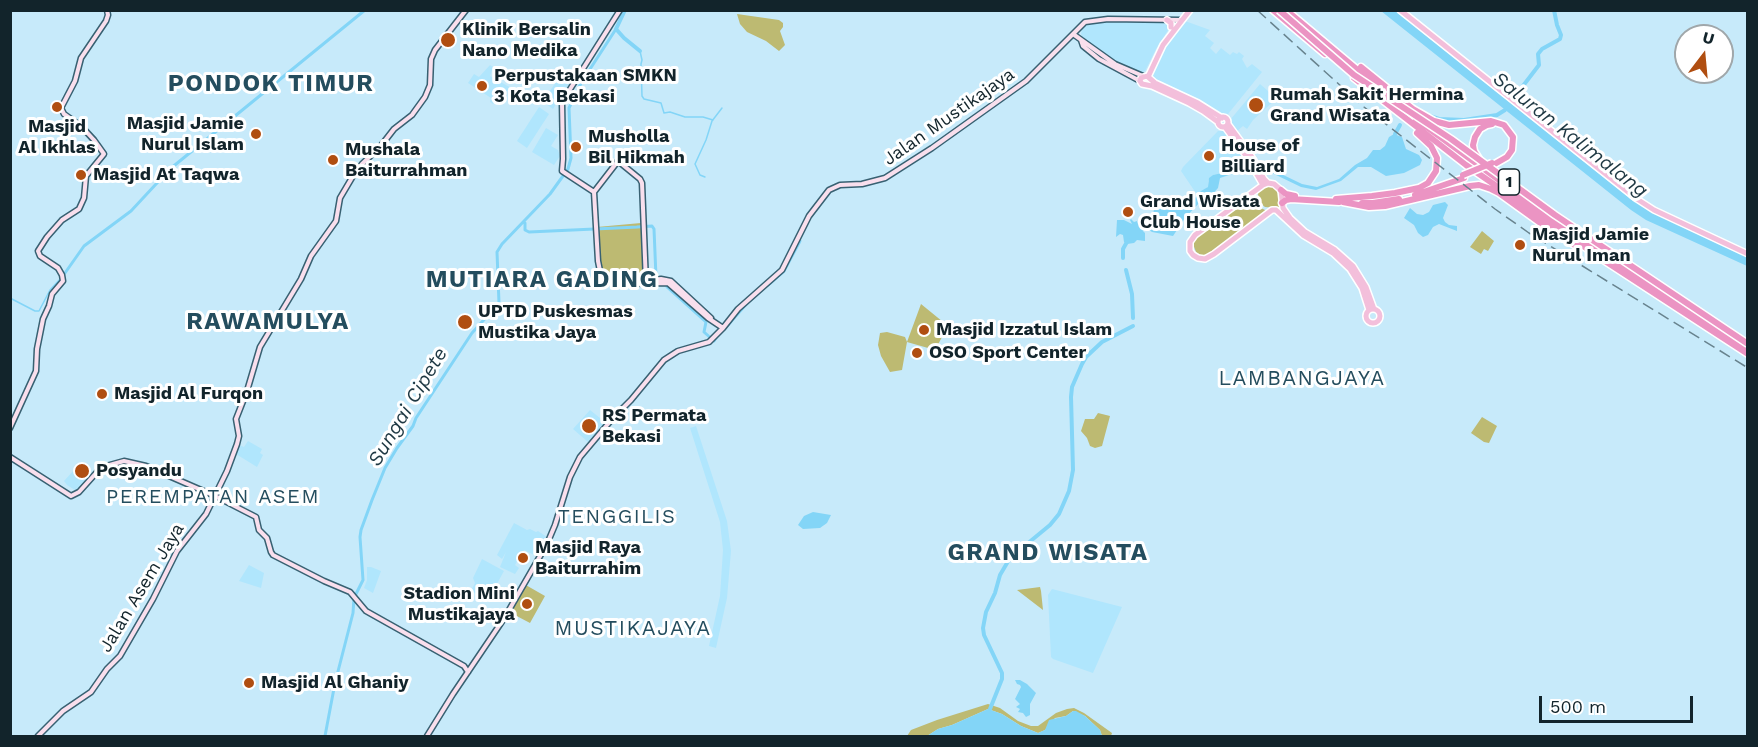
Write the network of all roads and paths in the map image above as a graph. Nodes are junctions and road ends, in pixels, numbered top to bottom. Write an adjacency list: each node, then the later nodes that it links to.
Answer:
1 (107, 10): 31 (main road)
2 (466, 10): 33 (main road, Jalan Asem Jaya)
3 (1188, 10): 10 (main road)
4 (1273, 10): 14 (highway, 1)
5 (1283, 10): 8 (highway, 1); 28 (highway, 1, bridge)
6 (1400, 10): 24 (main road)
7 (619, 12): 19 (main road)
8 (1293, 16): 15 (highway); 23 (highway, 1)
9 (1167, 20): 10 (main road, Jalan Mustikajaya); 11 (main road); 12 (main road, Jalan Mustikajaya)
10 (1180, 20): 11 (main road); 13 (main road)
11 (1172, 27): 13 (main road)
12 (1073, 34): 13 (main road); 27 (main road, Jalan Mustikajaya)
13 (1143, 78): 17 (main road)
14 (1378, 98): 20 (highway); 25 (highway, 1)
15 (1492, 164): 16 (highway, bridge); 23 (highway)
16 (1464, 177): 20 (highway); 21 (highway)
17 (1265, 184): 18 (main road); 22 (main road)
18 (1281, 190): 20 (highway); 22 (main road)
19 (594, 192): 26 (main road); 26 (main road)
20 (1336, 199)
21 (1343, 202): 22 (highway); 25 (highway)
22 (1282, 204)
23 (1574, 235): 29 (highway, 1)
24 (1748, 254)
25 (1605, 261): 30 (highway, 1)
26 (646, 282): 27 (main road)
27 (723, 328): 34 (main road, Jalan Mustikajaya)
28 (1748, 342)
29 (1748, 348)
30 (1748, 354)
31 (10, 428)
32 (10, 457): 33 (main road)
33 (216, 496): 35 (main road); 37 (main road, Jalan Asem Jaya)
34 (474, 664): 35 (main road); 36 (main road, Jalan Mustikajaya)
35 (464, 666): 36 (main road)
36 (468, 672): 38 (main road, Jalan Mustikajaya)
37 (38, 736)
38 (427, 736)

